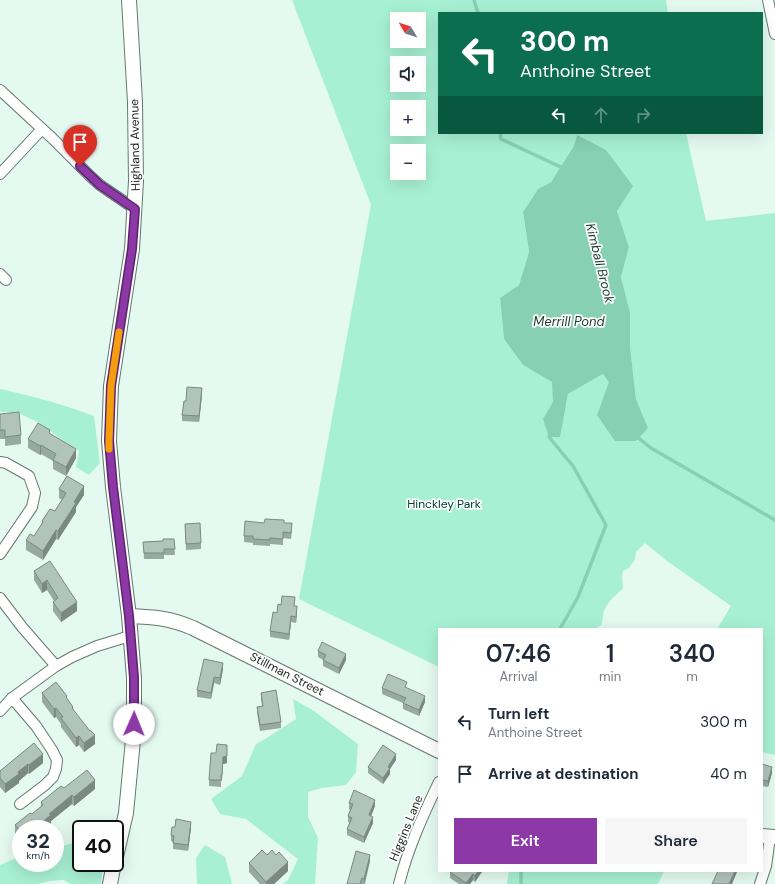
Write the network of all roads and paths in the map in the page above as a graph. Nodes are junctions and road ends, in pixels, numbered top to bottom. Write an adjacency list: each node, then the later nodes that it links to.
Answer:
1 (129, 0): 7 (street, Highland Avenue)
2 (768, 0): 3 (street)
3 (775, 34)
4 (0, 90): 5 (street)
5 (42, 129): 6 (street); 7 (street)
6 (0, 174)
7 (135, 209): 11 (street, Highland Avenue)
8 (0, 462): 9 (street)
9 (0, 554)
10 (0, 598): 13 (street)
11 (129, 616): 12 (street, Highland Avenue); 16 (street, Stillman Street)
12 (130, 636): 13 (street); 19 (street, Highland Avenue)
13 (56, 666): 14 (street)
14 (12, 698): 15 (street); 18 (street)
15 (0, 711)
16 (438, 750)
17 (438, 784): 23 (street, Higgins Lane)
18 (20, 804)
19 (124, 822)
20 (769, 837): 24 (street)
21 (113, 872): 22 (street, Highland Avenue)
22 (110, 884)
23 (399, 884)
24 (760, 884)

